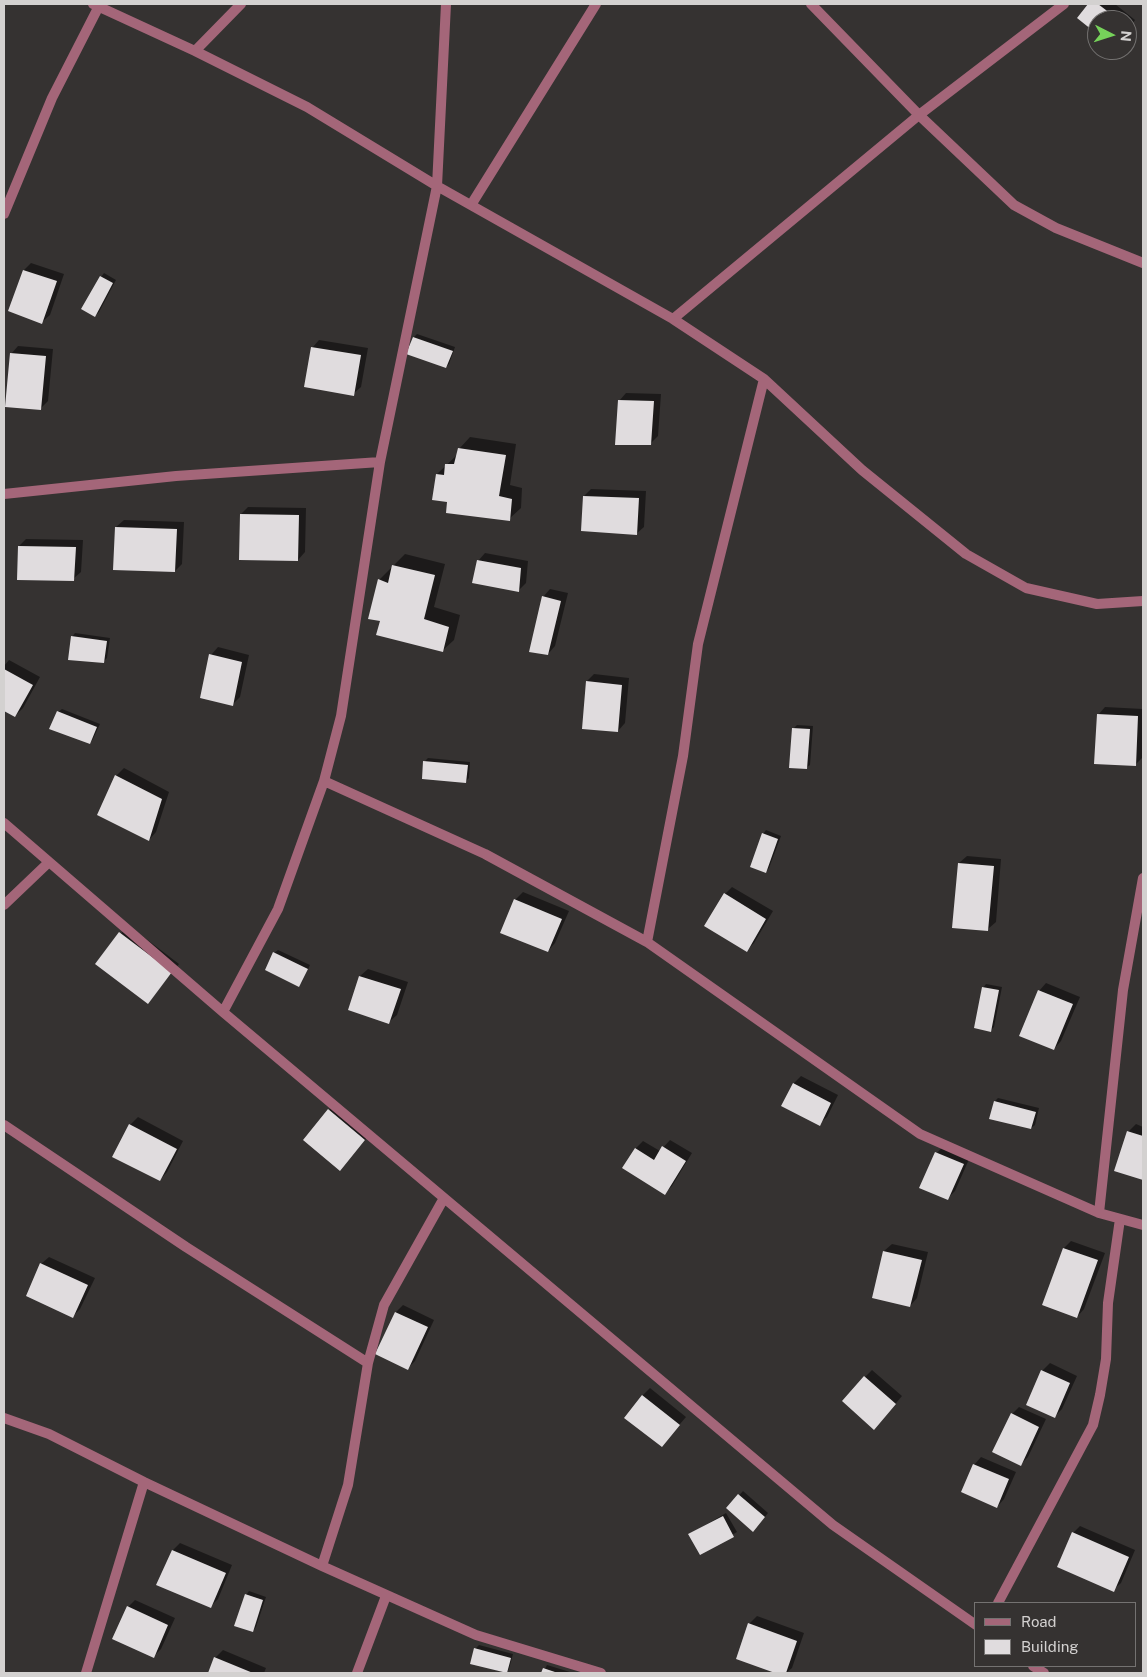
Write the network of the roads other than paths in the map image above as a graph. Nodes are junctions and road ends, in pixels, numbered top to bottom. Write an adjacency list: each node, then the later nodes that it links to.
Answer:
1 (241, 4): 7 (street)
2 (446, 4): 9 (street)
3 (596, 4): 10 (street)
4 (811, 4): 8 (street)
5 (1064, 4): 8 (street)
6 (96, 5): 7 (street); 11 (street)
7 (196, 51): 9 (street)
8 (919, 114): 12 (street); 13 (street)
9 (438, 186): 10 (street); 15 (street)
10 (471, 205): 13 (street)
11 (4, 214)
12 (1143, 263)
13 (673, 319): 14 (street)
14 (764, 378): 17 (street); 23 (street)
15 (380, 462): 16 (street); 18 (street)
16 (4, 494)
17 (1143, 601)
18 (324, 781): 23 (street); 24 (street)
19 (4, 823): 20 (street)
20 (48, 863): 22 (street); 24 (street)
21 (1143, 878): 27 (street)
22 (4, 904)
23 (646, 942): 27 (street)
24 (223, 1012): 26 (street)
25 (4, 1125): 30 (street)
26 (444, 1198): 30 (street); 36 (street)
27 (1099, 1213): 28 (street)
28 (1120, 1219): 29 (street); 35 (street)
29 (1143, 1225)
30 (368, 1363): 33 (street)
31 (4, 1418): 32 (street)
32 (144, 1482): 33 (street); 37 (street)
33 (322, 1566): 34 (street)
34 (386, 1596): 38 (street); 39 (street)
35 (999, 1602)
36 (974, 1624)
37 (86, 1673)
38 (358, 1673)
39 (601, 1673)

